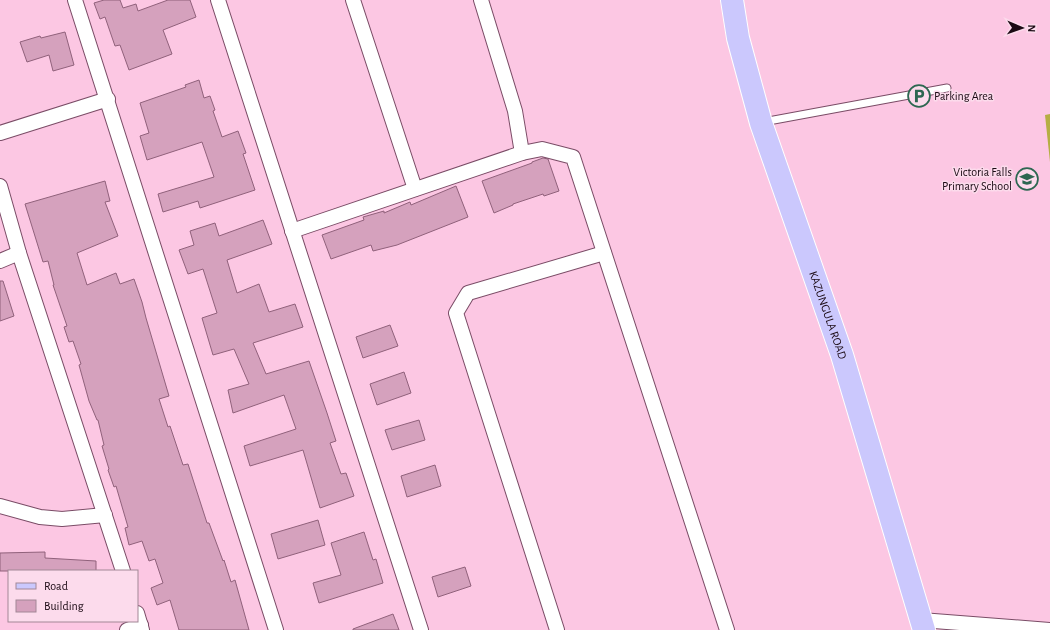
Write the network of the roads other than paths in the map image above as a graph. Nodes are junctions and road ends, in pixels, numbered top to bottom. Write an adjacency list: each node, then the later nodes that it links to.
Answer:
1 (75, 0): 7 (street)
2 (218, 0): 13 (street)
3 (353, 0): 12 (street)
4 (480, 0): 10 (street)
5 (732, 0): 8 (main road, KAZUNGULA ROAD)
6 (947, 88): 8 (lane)
7 (108, 100): 9 (street); 23 (street)
8 (761, 123): 21 (main road, KAZUNGULA ROAD)
9 (0, 133)
10 (522, 153): 12 (street); 15 (street)
11 (0, 186): 14 (street)
12 (415, 189): 13 (street)
13 (292, 231): 24 (street)
14 (19, 253): 16 (street); 18 (street)
15 (604, 253): 25 (street); 26 (street)
16 (0, 260)
17 (0, 506): 18 (street)
18 (105, 515): 19 (street)
19 (123, 570)
20 (140, 623): 22 (street)
21 (923, 625): 27 (street)
22 (127, 630)
23 (276, 630)
24 (421, 630)
25 (557, 630)
26 (727, 630)
27 (1050, 630)

